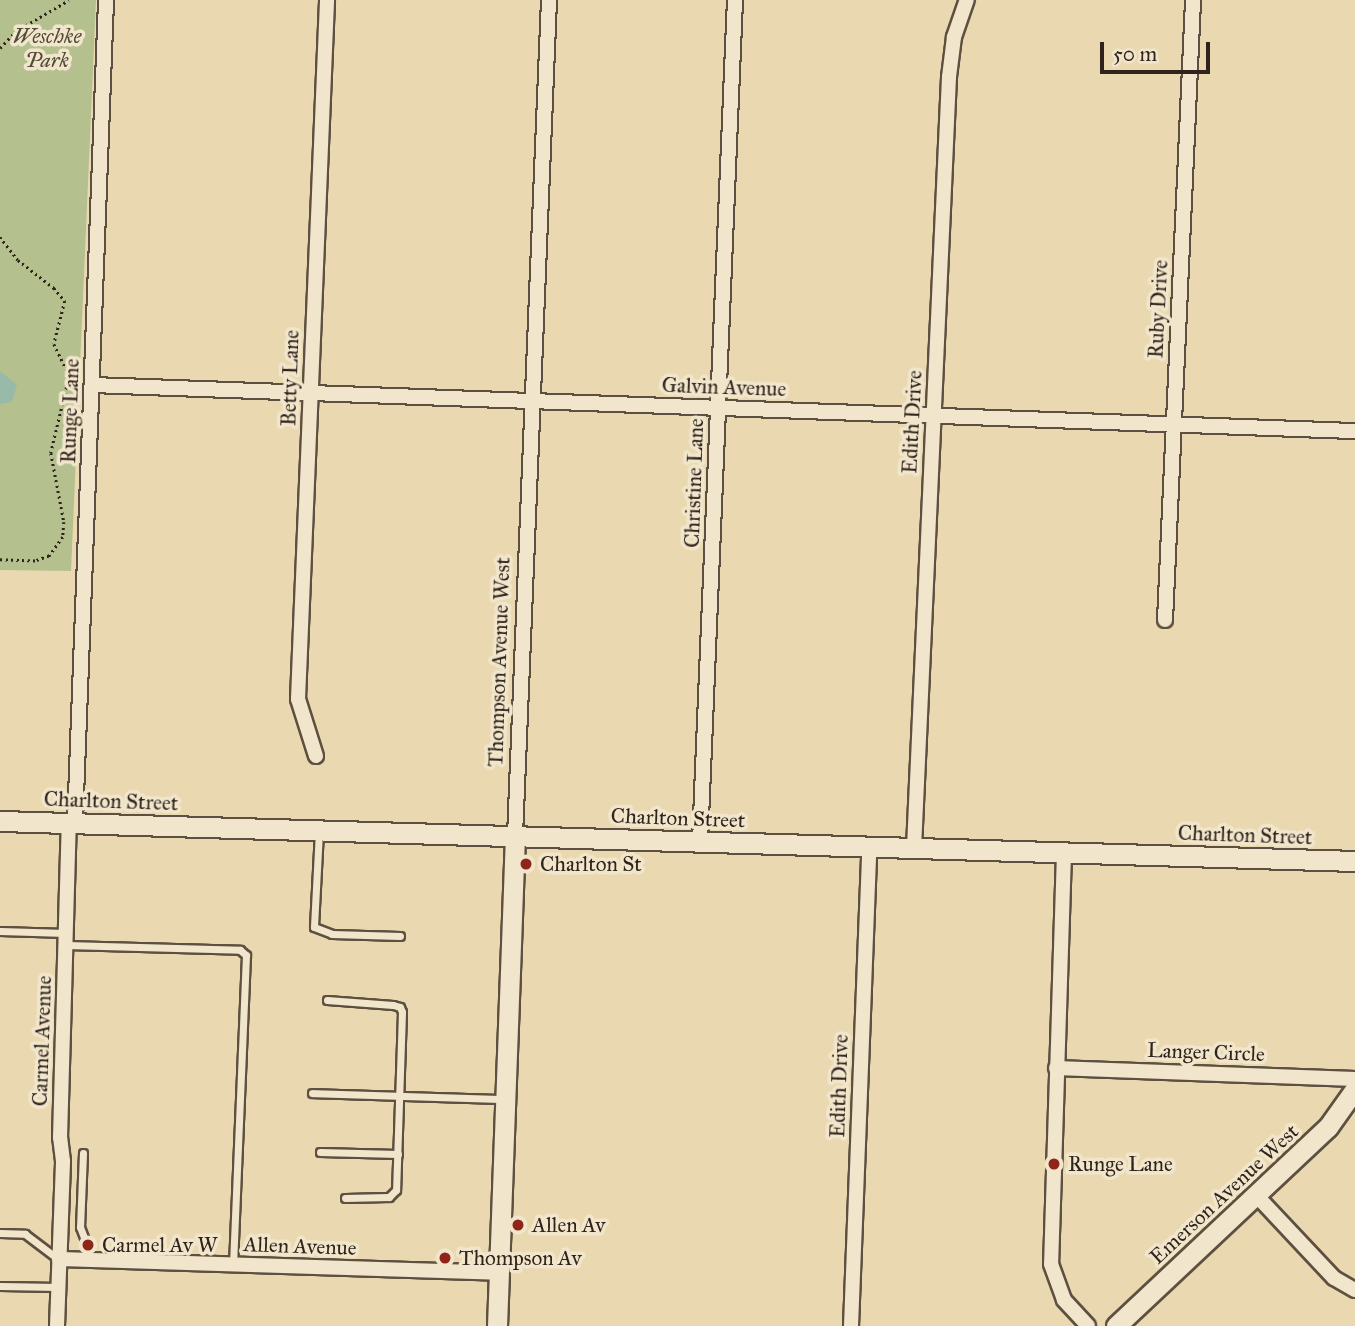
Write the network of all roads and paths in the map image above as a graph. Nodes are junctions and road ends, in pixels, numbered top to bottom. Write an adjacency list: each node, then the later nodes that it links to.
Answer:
1 (69, 0): 8 (path)
2 (106, 0): 10 (street, Runge Lane)
3 (327, 0): 11 (street, Betty Lane)
4 (549, 0): 12 (street, Thompson Avenue West)
5 (735, 0): 13 (street, Christine Lane)
6 (967, 0): 14 (street, Edith Drive)
7 (1193, 0): 15 (street, Ruby Drive)
8 (0, 48)
9 (0, 237): 17 (path)
10 (92, 385): 11 (street, Galvin Avenue); 21 (street, Runge Lane)
11 (311, 393): 12 (street, Galvin Avenue); 19 (street, Betty Lane)
12 (533, 401): 13 (street, Galvin Avenue); 23 (street, Thompson Avenue West)
13 (718, 408): 14 (street, Galvin Avenue); 24 (street, Christine Lane)
14 (934, 415): 15 (street, Galvin Avenue); 26 (street, Edith Drive)
15 (1174, 424): 16 (street, Galvin Avenue); 18 (street, Ruby Drive)
16 (1355, 431)
17 (0, 560)
18 (1165, 620)
19 (316, 756)
20 (0, 821): 21 (street, Charlton Street)
21 (72, 823): 22 (street, Charlton Street); 31 (street, Carmel Avenue)
22 (319, 830): 23 (street, Charlton Street); 30 (lane)
23 (515, 836): 24 (street, Charlton Street); 38 (street, Thompson Avenue West)
24 (700, 842): 25 (street, Charlton Street)
25 (869, 847): 26 (street, Charlton Street); 54 (street, Edith Drive)
26 (914, 848): 27 (street, Charlton Street)
27 (1064, 853): 28 (street, Charlton Street); 33 (street)
28 (1355, 861)
29 (0, 931): 31 (lane)
30 (400, 936)
31 (66, 939): 45 (street, Carmel Avenue); 47 (lane)
32 (327, 1000): 37 (lane)
33 (1056, 1068): 34 (street, Langer Circle); 55 (street)
34 (1355, 1079)
35 (1355, 1089): 42 (street, Emerson Avenue West)
36 (312, 1093): 37 (lane)
37 (399, 1096): 38 (lane); 41 (lane)
38 (505, 1099): 48 (street, Thompson Avenue West)
39 (320, 1152): 41 (lane)
40 (83, 1153): 46 (lane)
41 (398, 1154): 43 (lane)
42 (1256, 1195): 51 (street); 56 (street, Emerson Avenue West)
43 (345, 1198)
44 (0, 1233): 45 (lane)
45 (59, 1259): 46 (street, Allen Avenue); 50 (street, Carmel Avenue)
46 (87, 1260): 47 (street, Allen Avenue)
47 (233, 1265): 48 (street, Allen Avenue)
48 (499, 1273): 53 (street, Thompson Avenue West)
49 (0, 1286): 50 (lane)
50 (58, 1287): 52 (street, Carmel Avenue)
51 (1355, 1290)
52 (57, 1326)
53 (497, 1326)
54 (851, 1326)
55 (1088, 1326)
56 (1116, 1326)

